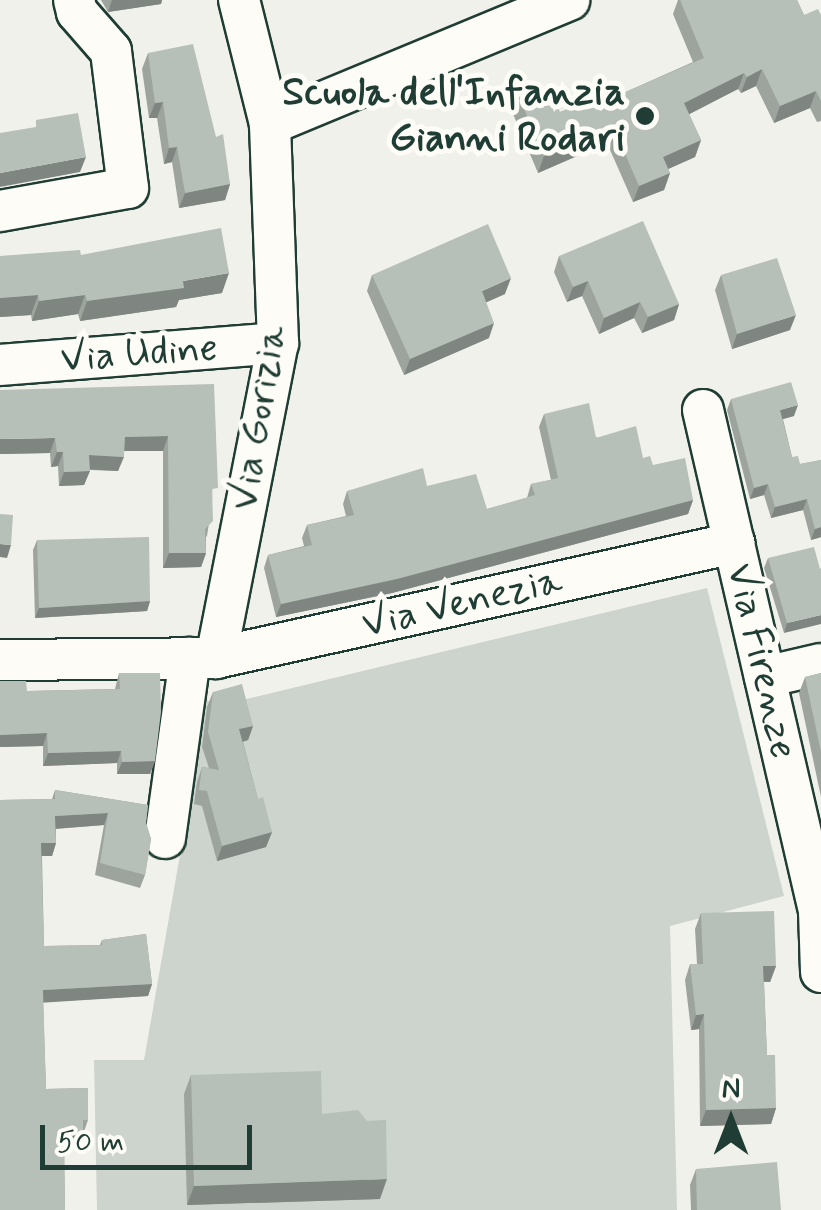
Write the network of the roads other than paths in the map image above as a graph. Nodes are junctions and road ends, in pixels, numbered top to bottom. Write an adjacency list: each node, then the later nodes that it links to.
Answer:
1 (74, 0): 6 (street)
2 (239, 0): 5 (street, Via Gorizia)
3 (569, 0): 4 (street)
4 (521, 11): 5 (street)
5 (270, 124): 7 (street, Via Gorizia)
6 (0, 211)
7 (278, 343): 8 (street, Via Udine); 11 (street, Via Gorizia)
8 (0, 365)
9 (703, 410): 10 (street, Via Firenze)
10 (734, 543): 11 (street, Via Venezia); 14 (street, Via Firenze)
11 (203, 658): 12 (street, Via Venezia); 15 (street)
12 (0, 660)
13 (821, 664): 14 (street)
14 (765, 677): 16 (street, Via Firenze)
15 (165, 838)
16 (821, 972)

